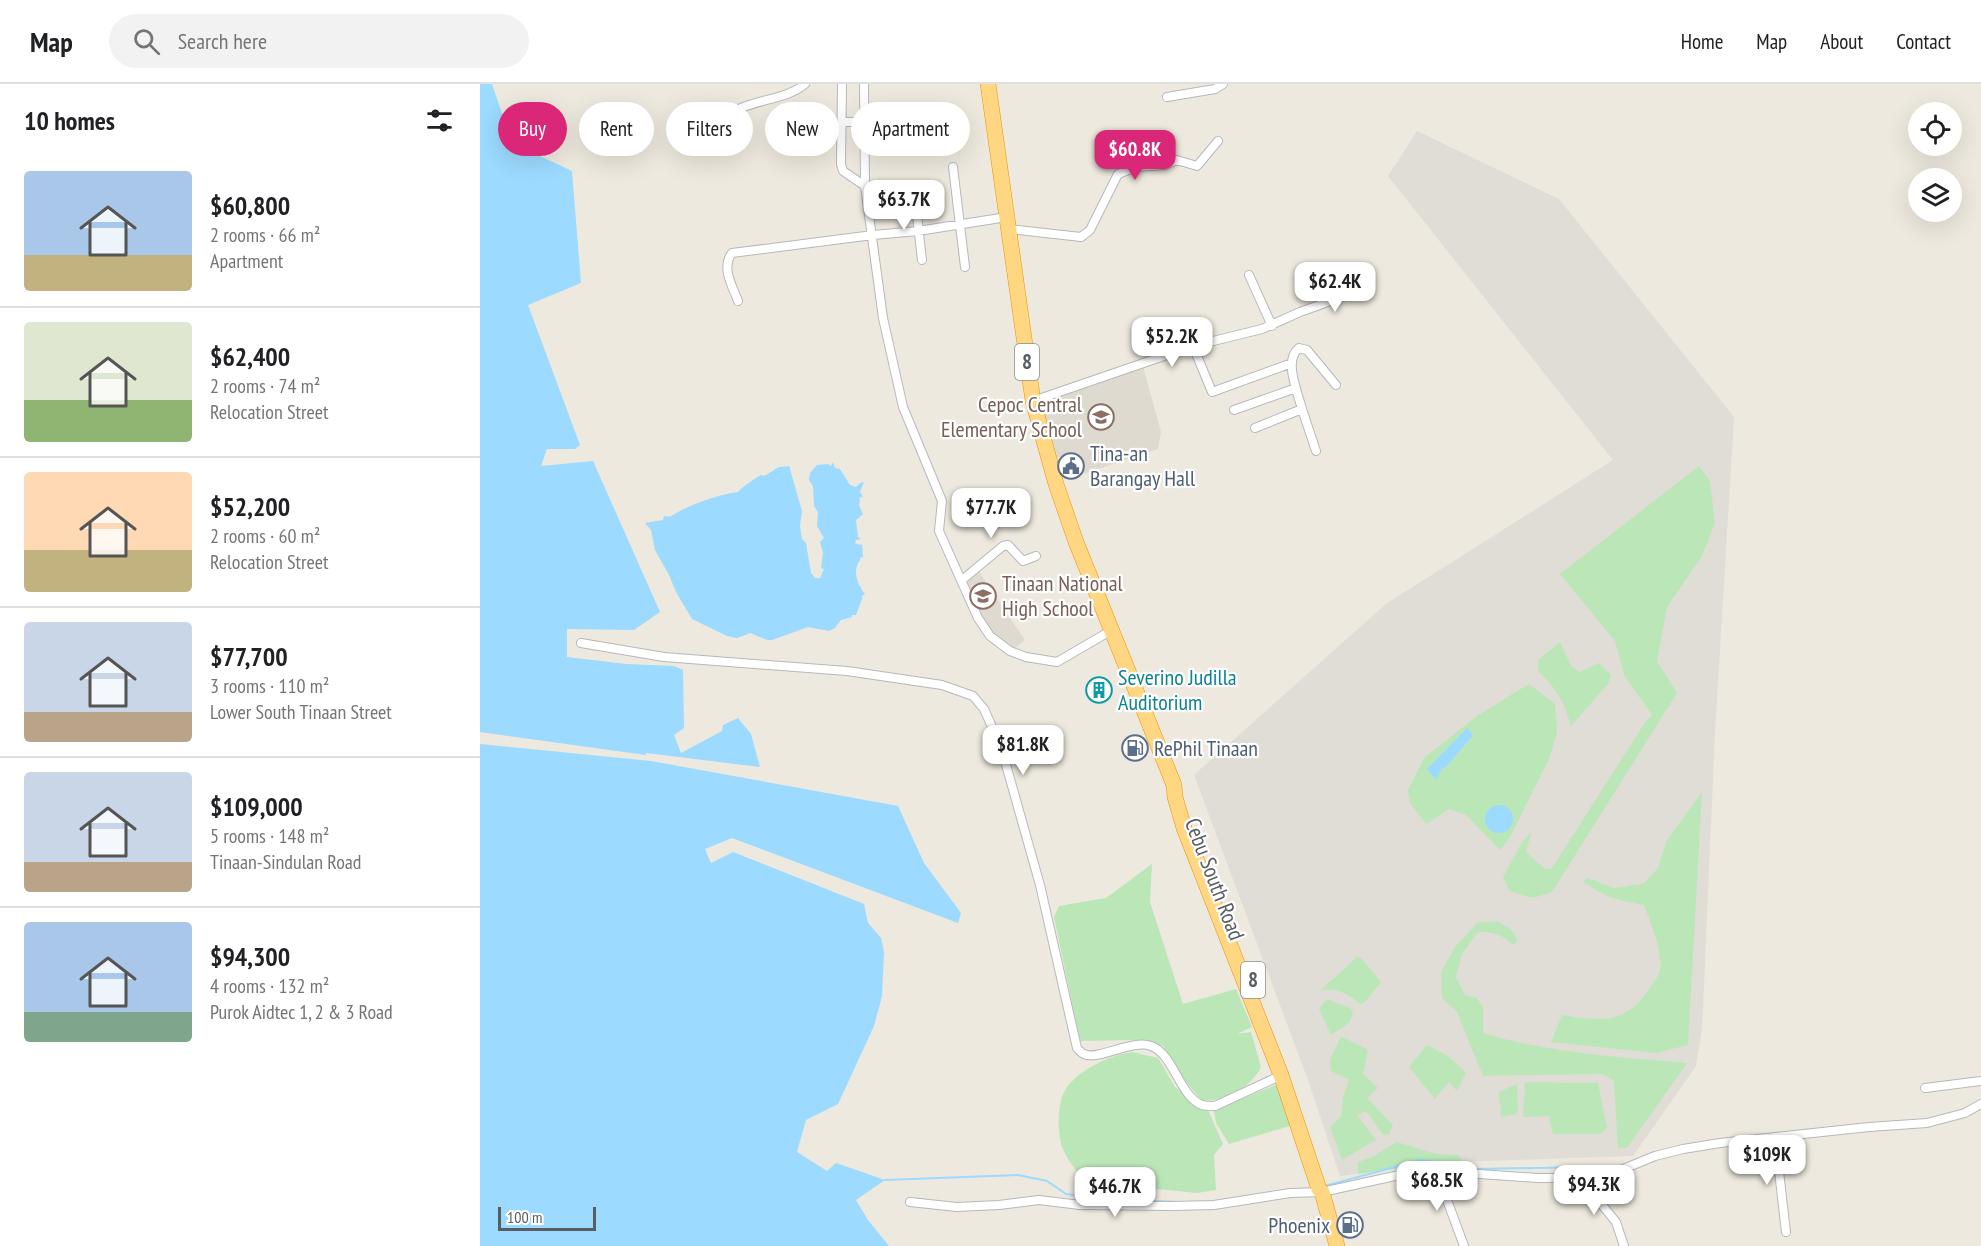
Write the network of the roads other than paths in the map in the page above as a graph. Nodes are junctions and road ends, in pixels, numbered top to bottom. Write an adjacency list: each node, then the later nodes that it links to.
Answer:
1 (805, 84): 9 (street)
2 (842, 84): 10 (street)
3 (864, 84): 8 (street)
4 (988, 84): 17 (highway, 8)
5 (1223, 84): 6 (street)
6 (1194, 88): 7 (street)
7 (1167, 97)
8 (864, 102)
9 (753, 104)
10 (842, 122): 11 (street); 15 (street)
11 (851, 122)
12 (1218, 141): 17 (street)
13 (865, 156): 15 (street)
14 (953, 167): 18 (street)
15 (865, 186): 20 (street)
16 (915, 198): 19 (street)
17 (1008, 223): 18 (street); 31 (highway, 8)
18 (959, 224): 19 (street); 22 (street)
19 (918, 231): 20 (street); 21 (street)
20 (873, 235): 25 (street); 37 (street)
21 (922, 260)
22 (965, 267)
23 (1249, 275): 26 (street)
24 (1361, 290): 26 (street)
25 (738, 301)
26 (1272, 326): 27 (street)
27 (1193, 346): 28 (street); 31 (street)
28 (1292, 363): 29 (street); 30 (street)
29 (1336, 385)
30 (1296, 388): 32 (street); 33 (street)
31 (1033, 401): 38 (highway, 8)
32 (1234, 410)
33 (1302, 410): 34 (street); 35 (street)
34 (1256, 428)
35 (1316, 452)
36 (1036, 556): 37 (street)
37 (962, 580): 38 (street)
38 (1112, 630): 40 (highway, Cebu South Road / 8)
39 (580, 643): 40 (street)
40 (1284, 1074): 47 (highway, Cebu South Road / 8)
41 (1981, 1081): 42 (street)
42 (1925, 1088)
43 (1981, 1104): 44 (street)
44 (1775, 1137): 46 (street); 49 (street)
45 (1436, 1170): 46 (street); 47 (street); 51 (street)
46 (1580, 1178): 52 (street)
47 (1321, 1186): 48 (street); 50 (highway, Cebu South Road / 8)
48 (910, 1202)
49 (1786, 1232)
50 (1337, 1246)
51 (1464, 1246)
52 (1623, 1246)

